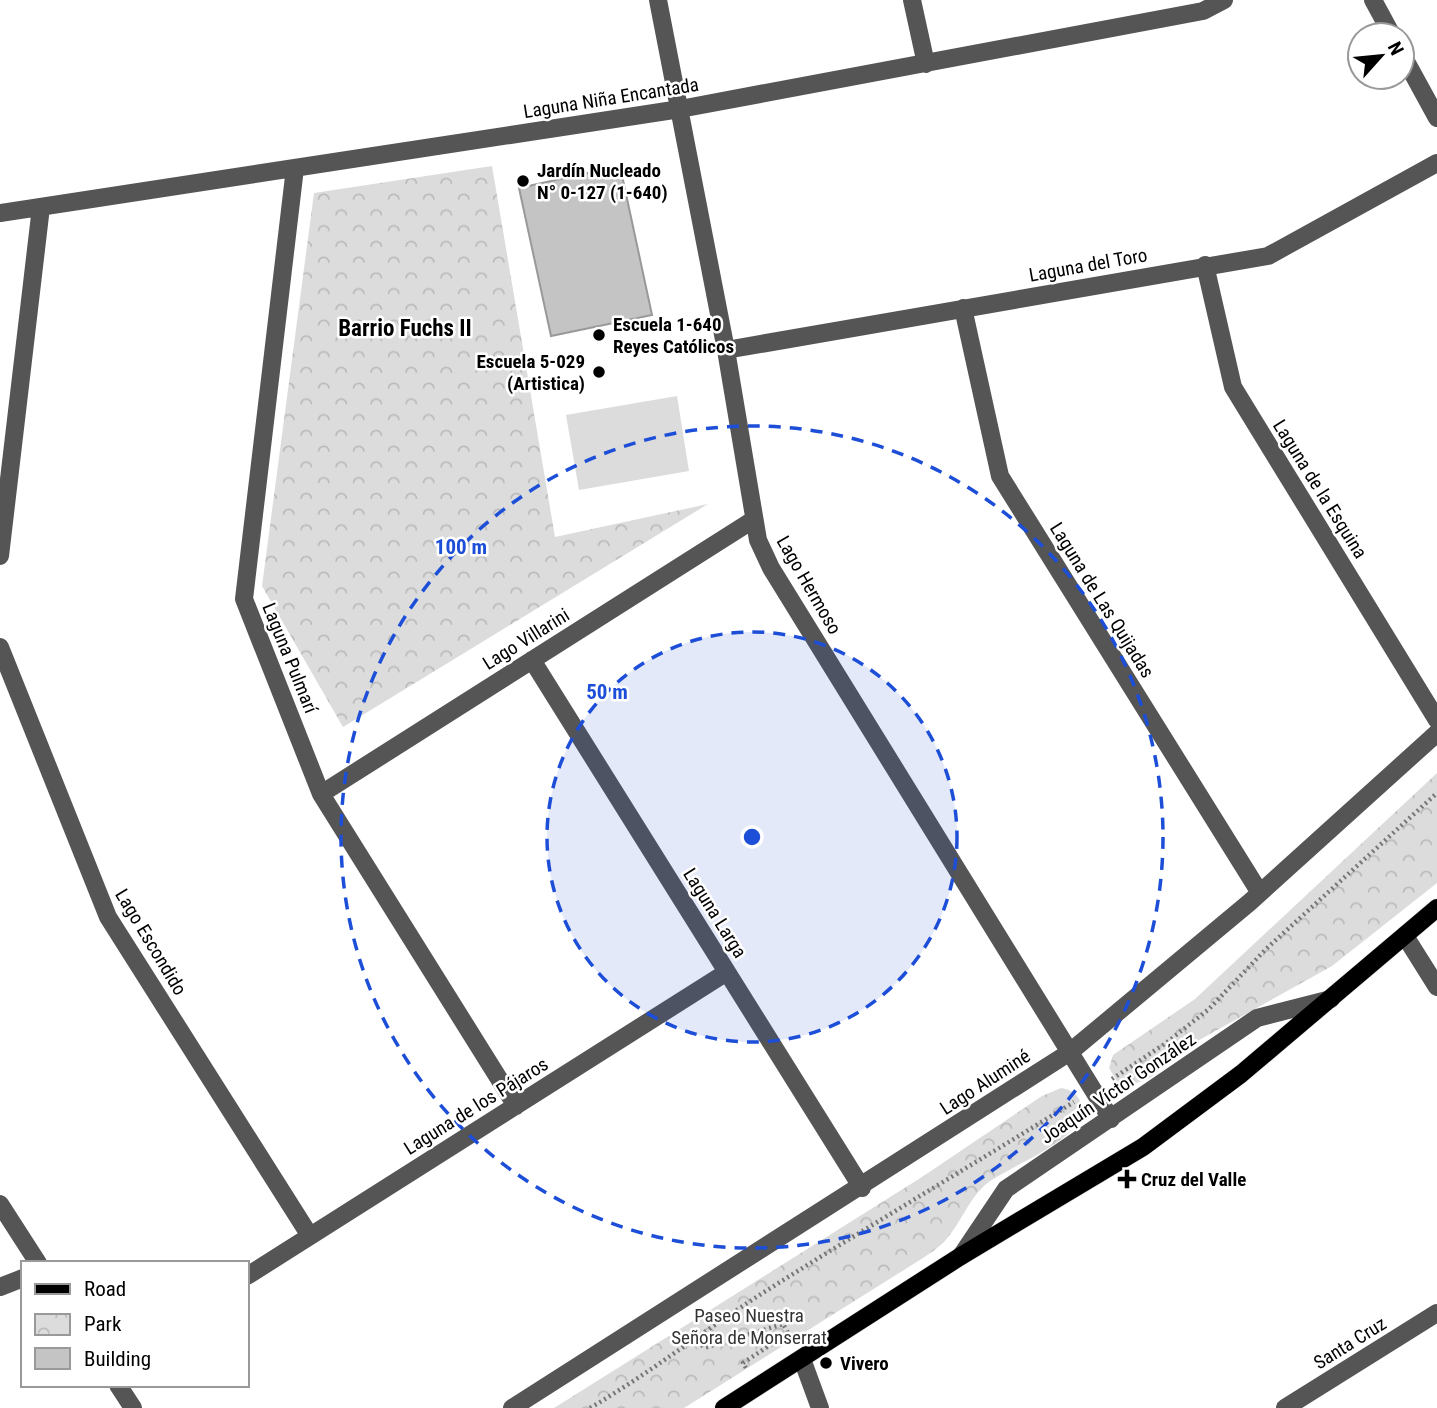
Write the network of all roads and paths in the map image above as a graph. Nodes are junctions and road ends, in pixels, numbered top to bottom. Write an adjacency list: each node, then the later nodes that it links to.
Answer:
1 (658, 0): 9 (street, Lago Hermoso)
2 (912, 0): 7 (street)
3 (1223, 0): 5 (street, Laguna Niña Encantada)
4 (1373, 0): 6 (street)
5 (1168, 9): 7 (street, Laguna Niña Encantada)
6 (1384, 21)
7 (926, 64): 9 (street, Laguna Niña Encantada)
8 (1416, 80): 10 (street)
9 (680, 109): 12 (street, Laguna Niña Encantada); 17 (street, Lago Hermoso)
10 (1437, 118)
11 (1437, 163): 15 (street, Laguna del Toro)
12 (295, 169): 13 (street, Laguna Niña Encantada); 25 (street, Laguna Pulmarí)
13 (41, 207): 14 (street, Laguna Niña Encantada); 19 (street)
14 (0, 213)
15 (1205, 265): 16 (street, Laguna del Toro); 22 (street, Laguna de la Esquina)
16 (963, 308): 17 (street, Laguna del Toro); 26 (street, Laguna de Las Quijadas)
17 (726, 350): 18 (street, Lago Hermoso)
18 (753, 520): 21 (street, Lago Villarini); 32 (street, Lago Hermoso)
19 (0, 556)
20 (0, 647): 38 (street, Lago Escondido)
21 (532, 660): 25 (street, Lago Villarini); 29 (street, Laguna Larga)
22 (1437, 720)
23 (1437, 733): 26 (street, Lago Aluminé)
24 (1437, 793): 33 (path)
25 (321, 794): 34 (street, Laguna Pulmarí)
26 (1260, 893): 32 (street, Lago Aluminé)
27 (1437, 908): 28 (main road, Joaquín Víctor González)
28 (1405, 936): 30 (street); 31 (main road, Joaquín Víctor González)
29 (727, 972): 34 (street, Laguna de los Pájaros); 36 (street, Laguna Larga)
30 (1437, 987)
31 (1331, 999): 35 (street, Joaquín Víctor González); 39 (main road, Joaquín Víctor González)
32 (1070, 1052): 33 (street, Lago Hermoso); 36 (street, Lago Aluminé)
33 (1093, 1090): 35 (street, Lago Hermoso); 45 (path)
34 (516, 1105): 38 (street, Laguna de los Pájaros)
35 (1111, 1119): 39 (street, Joaquín Víctor González)
36 (862, 1188): 51 (street, Lago Aluminé)
37 (0, 1204): 40 (street)
38 (310, 1236): 41 (street, Laguna de los Pájaros)
39 (961, 1256): 46 (main road, Joaquín Víctor González)
40 (37, 1261)
41 (248, 1275)
42 (21, 1279): 43 (street)
43 (0, 1287)
44 (1437, 1313): 55 (street, Santa Cruz)
45 (696, 1336): 48 (path); 49 (path)
46 (802, 1359): 48 (main road, Joaquín Víctor González); 54 (street)
47 (119, 1387): 50 (street)
48 (758, 1387): 53 (main road, Joaquín Víctor González)
49 (598, 1406): 52 (path)
50 (132, 1408)
51 (512, 1408)
52 (590, 1408)
53 (724, 1408)
54 (820, 1408)
55 (1284, 1408)

